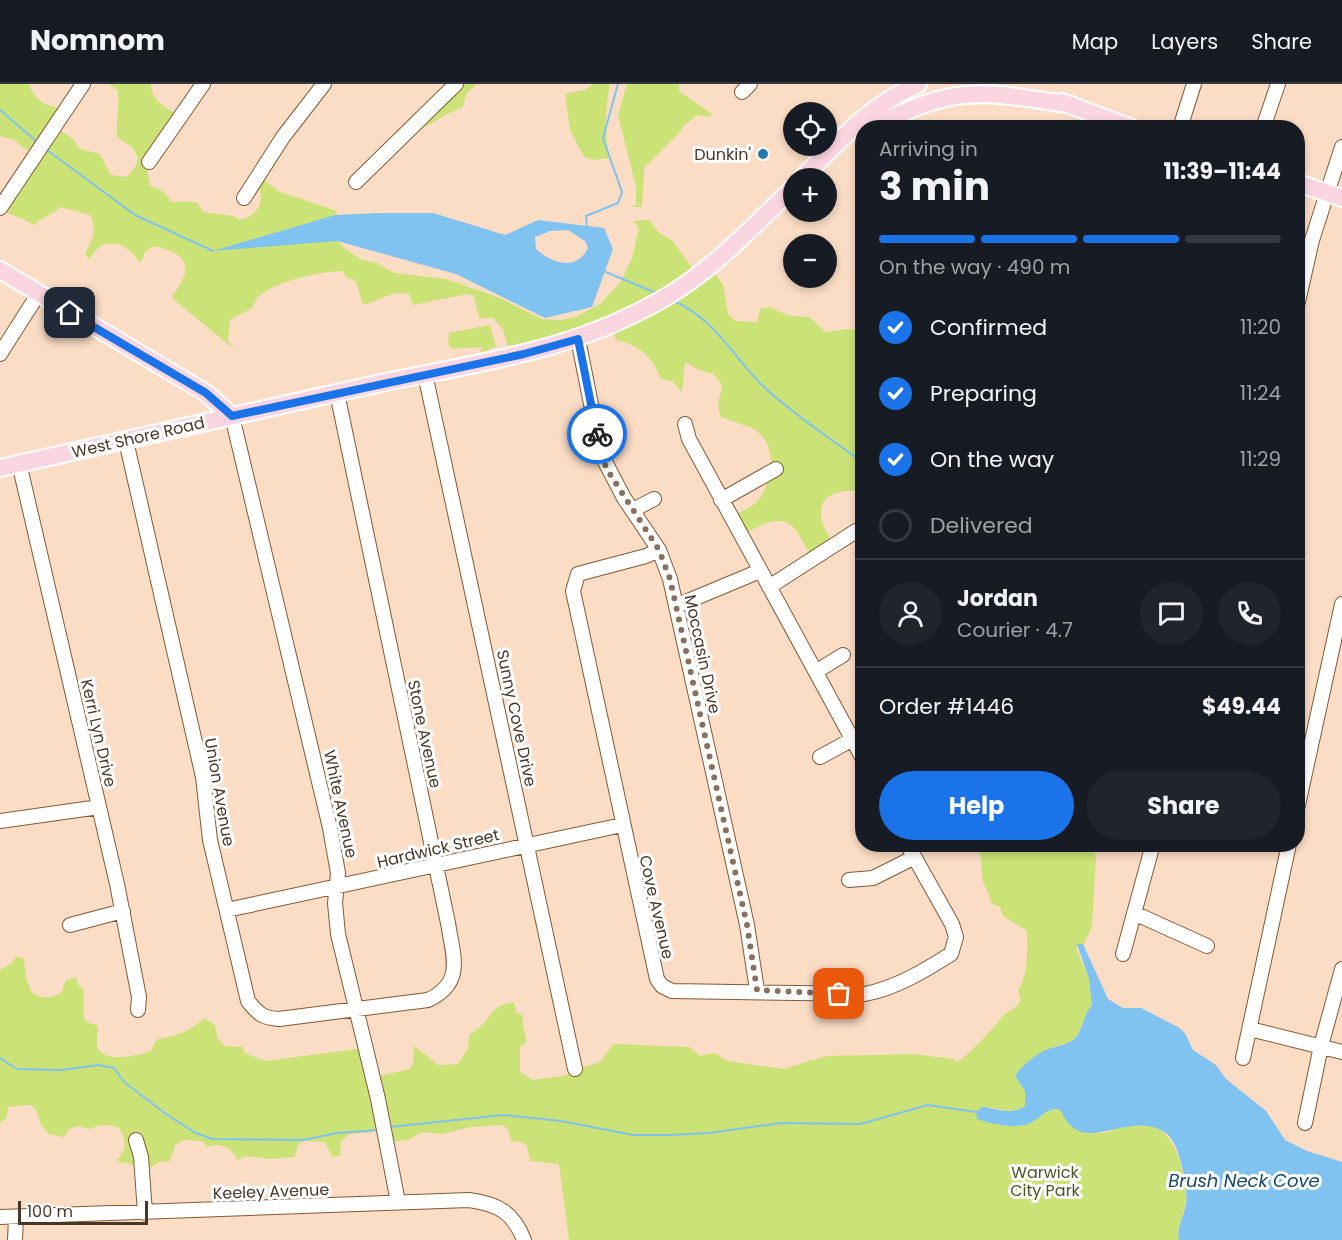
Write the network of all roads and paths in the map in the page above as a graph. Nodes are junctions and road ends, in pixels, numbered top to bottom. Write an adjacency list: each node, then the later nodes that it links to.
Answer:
1 (83, 84): 29 (street)
2 (203, 84): 21 (street)
3 (324, 84): 28 (street)
4 (456, 84): 24 (street)
5 (893, 84): 12 (main road)
6 (918, 84): 13 (main road)
7 (1020, 84): 11 (main road)
8 (1194, 84): 16 (street)
9 (1278, 84): 17 (street)
10 (956, 86): 11 (main road); 14 (main road)
11 (1072, 105): 15 (main road)
12 (869, 120)
13 (871, 120)
14 (880, 120)
15 (1111, 120)
16 (1183, 120)
17 (1266, 120)
18 (855, 136): 22 (main road)
19 (855, 136): 23 (main road)
20 (1342, 147): 26 (street)
21 (149, 162)
22 (815, 168)
23 (815, 168)
24 (356, 182)
25 (1305, 186): 26 (main road)
26 (1334, 196): 31 (street)
27 (783, 197): 33 (main road, West Shore Road)
28 (244, 198)
29 (0, 208)
30 (0, 270): 32 (main road)
31 (1305, 271)
32 (39, 293): 34 (street); 37 (main road)
33 (578, 339): 35 (main road, West Shore Road); 45 (street, Moccasin Drive)
34 (0, 354)
35 (425, 374): 36 (main road, West Shore Road); 61 (street, Sunny Cove Drive)
36 (337, 393): 37 (main road, West Shore Road); 66 (street, Stone Avenue)
37 (232, 416): 39 (main road, West Shore Road); 68 (street, White Avenue)
38 (685, 424): 44 (street)
39 (126, 441): 40 (main road, West Shore Road); 69 (street, Union Avenue)
40 (19, 463): 41 (main road, West Shore Road); 58 (street, Kerri Lyn Drive)
41 (0, 468)
42 (776, 469): 44 (street)
43 (654, 499): 45 (street)
44 (722, 500): 48 (street)
45 (633, 510): 47 (street, Moccasin Drive)
46 (855, 532): 49 (street)
47 (659, 550): 51 (street, Moccasin Drive); 60 (street, Cove Avenue)
48 (760, 571): 49 (street); 51 (street)
49 (769, 587): 53 (street)
50 (1342, 604): 57 (street)
51 (676, 606): 76 (street, Moccasin Drive)
52 (843, 655): 53 (street)
53 (817, 671): 54 (street)
54 (853, 739): 55 (street); 56 (street)
55 (855, 743)
56 (820, 757)
57 (1305, 773)
58 (99, 807): 59 (street); 70 (street, Kerri Lyn Drive)
59 (0, 821)
60 (622, 825): 61 (street, Hardwick Street); 76 (street, Cove Avenue)
61 (527, 844): 66 (street, Hardwick Street); 83 (street, Sunny Cove Drive)
62 (910, 852): 65 (street, Cove Avenue)
63 (1151, 852): 71 (street)
64 (1287, 852): 79 (street)
65 (913, 858): 67 (street); 76 (street, Cove Avenue)
66 (434, 866): 68 (street, Hardwick Street); 78 (street, Stone Avenue)
67 (849, 880)
68 (337, 888): 69 (street, Hardwick Street); 78 (street, White Avenue)
69 (227, 910): 78 (street, Union Avenue)
70 (123, 912): 72 (street); 77 (street, Kerri Lyn Drive)
71 (1134, 913): 73 (street); 74 (street)
72 (70, 925)
73 (1208, 946)
74 (1123, 954)
75 (1342, 969): 80 (street)
76 (757, 990)
77 (138, 1010)
78 (356, 1010): 86 (street, White Avenue)
79 (1250, 1029): 80 (street); 82 (street)
80 (1321, 1046): 81 (street); 84 (street)
81 (1342, 1052)
82 (1243, 1058)
83 (575, 1069)
84 (1305, 1123)
85 (136, 1140): 87 (street)
86 (398, 1202): 87 (street, Keeley Avenue); 91 (street, Keeley Avenue)
87 (145, 1213): 88 (street, Keeley Avenue)
88 (16, 1216): 89 (street, Keeley Avenue); 90 (street)
89 (0, 1217)
90 (15, 1240)
91 (524, 1240)

